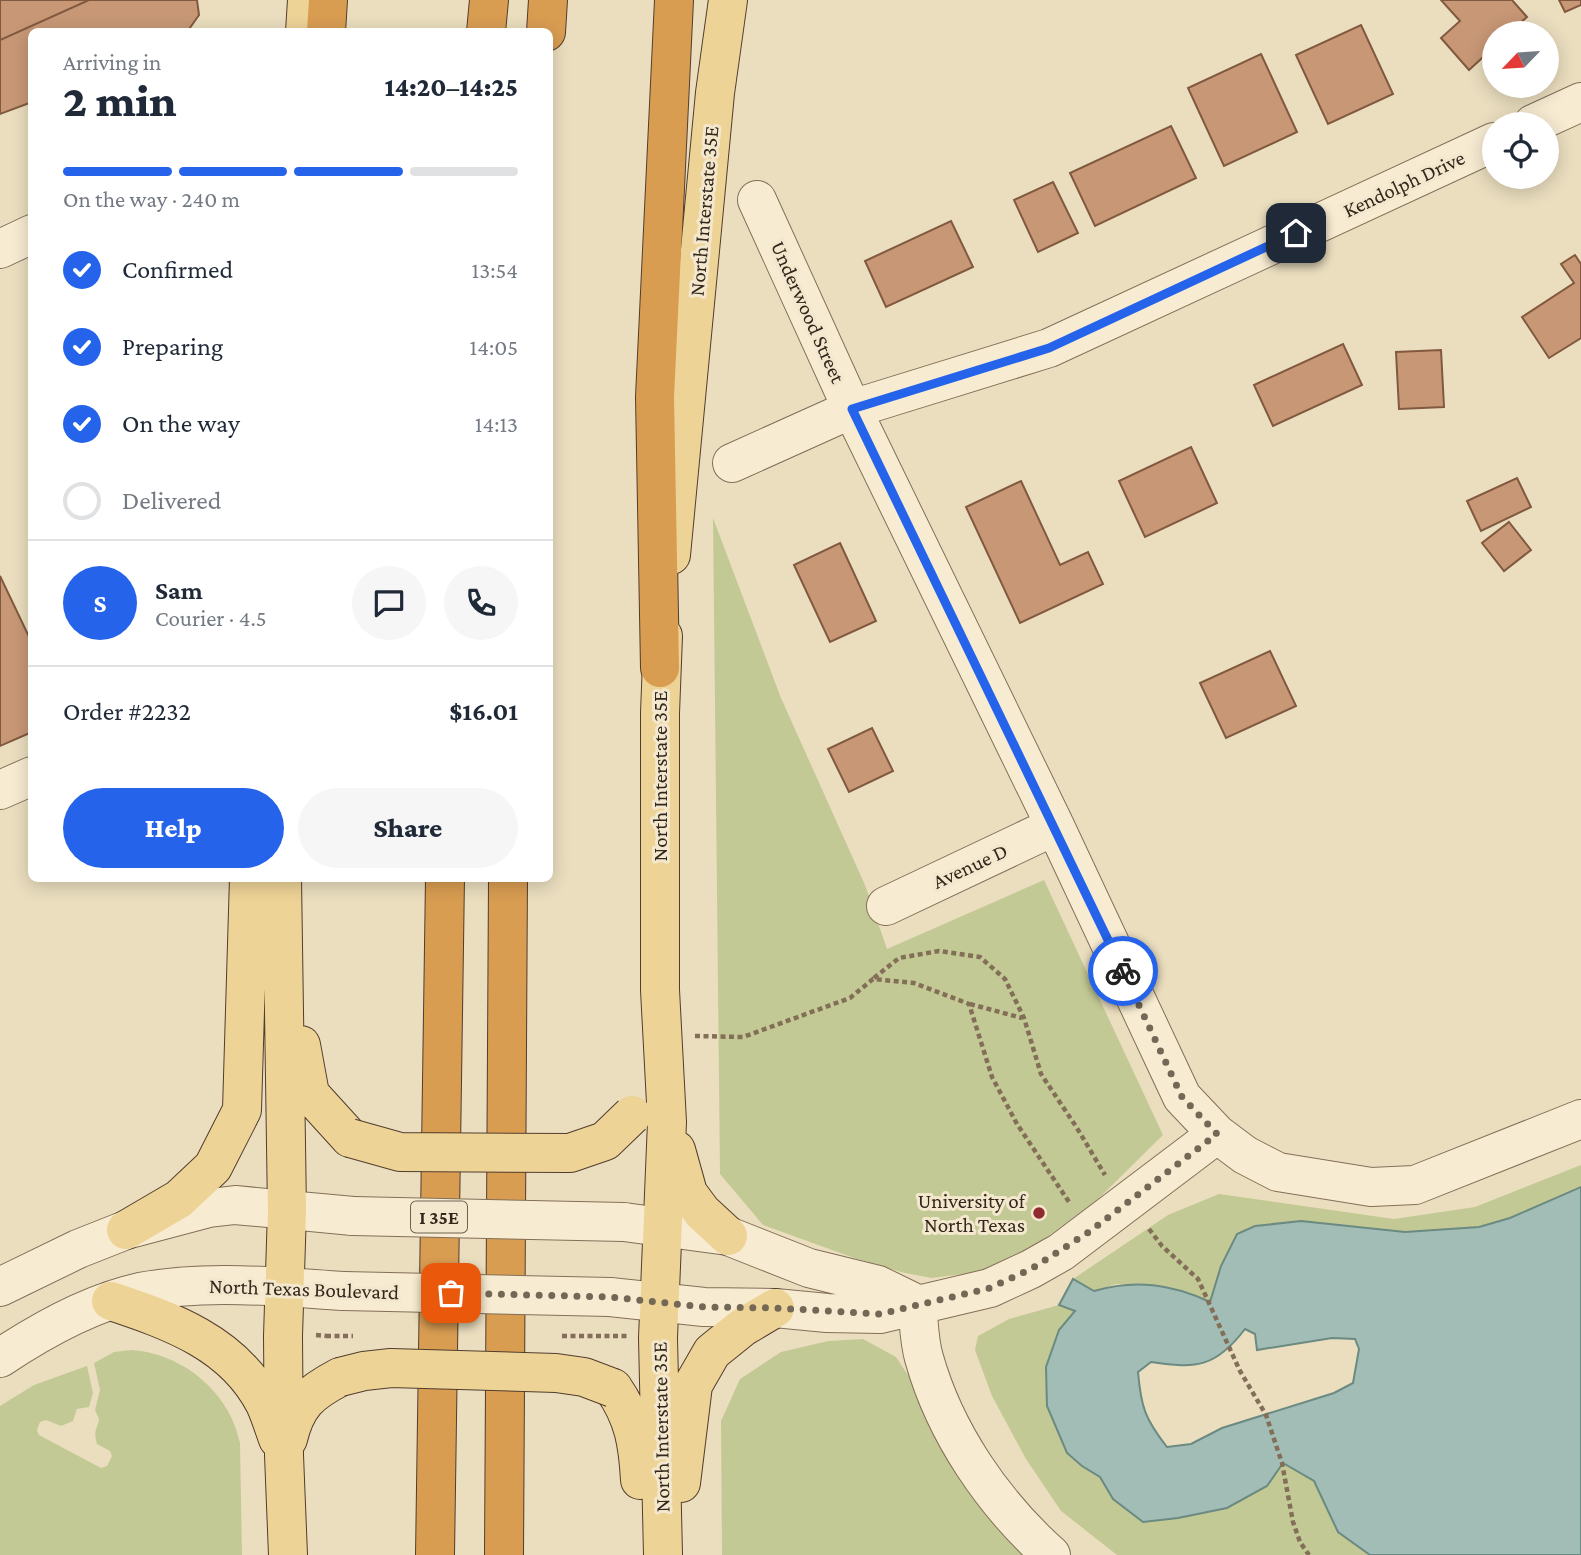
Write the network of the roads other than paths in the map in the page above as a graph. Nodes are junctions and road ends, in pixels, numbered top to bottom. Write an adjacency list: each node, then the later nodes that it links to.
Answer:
1 (307, 0): 7 (main road)
2 (328, 0): 8 (highway)
3 (489, 0): 9 (highway)
4 (548, 0): 10 (highway)
5 (674, 0): 19 (highway)
6 (728, 0): 19 (main road, North Interstate 35E)
7 (305, 28)
8 (326, 28)
9 (486, 28)
10 (546, 28)
11 (1581, 102): 12 (street)
12 (1559, 112)
13 (1482, 148): 17 (street, Kendolph Drive)
14 (757, 200): 17 (street, Underwood Street)
15 (28, 236): 16 (street)
16 (0, 249)
17 (852, 409): 18 (street, Kendolph Drive); 22 (street, Underwood Street)
18 (732, 463)
19 (660, 668): 29 (main road, North Interstate 35E)
20 (28, 778): 21 (street)
21 (0, 790)
22 (1055, 826): 28 (street, Avenue D); 31 (street, Underwood Street)
23 (249, 882): 34 (main road)
24 (282, 882): 32 (main road)
25 (300, 882): 29 (main road, bridge)
26 (445, 882): 45 (highway, I 35E)
27 (508, 882): 46 (highway)
28 (886, 906)
29 (649, 1118): 33 (main road, North Interstate 35E); 35 (main road)
30 (1581, 1119): 31 (street, Underwood Street)
31 (1217, 1134): 40 (street, North Texas Boulevard)
32 (287, 1211): 33 (street, bridge); 34 (street); 37 (main road)
33 (664, 1226): 35 (street); 39 (main road, North Interstate 35E)
34 (126, 1230): 36 (street)
35 (728, 1236): 40 (street)
36 (0, 1287)
37 (284, 1287): 38 (street, North Texas Boulevard); 39 (street, North Texas Boulevard, bridge); 43 (main road)
38 (111, 1301): 42 (street, North Texas Boulevard); 43 (main road)
39 (660, 1303): 41 (street, North Texas Boulevard); 48 (main road, North Interstate 35E)
40 (917, 1304): 41 (street, North Texas Boulevard); 50 (street)
41 (775, 1308): 49 (main road)
42 (0, 1359)
43 (284, 1455): 44 (main road); 47 (main road, bridge)
44 (288, 1555)
45 (435, 1555)
46 (504, 1555)
47 (649, 1555)
48 (663, 1555)
49 (673, 1555)
50 (1051, 1555)

